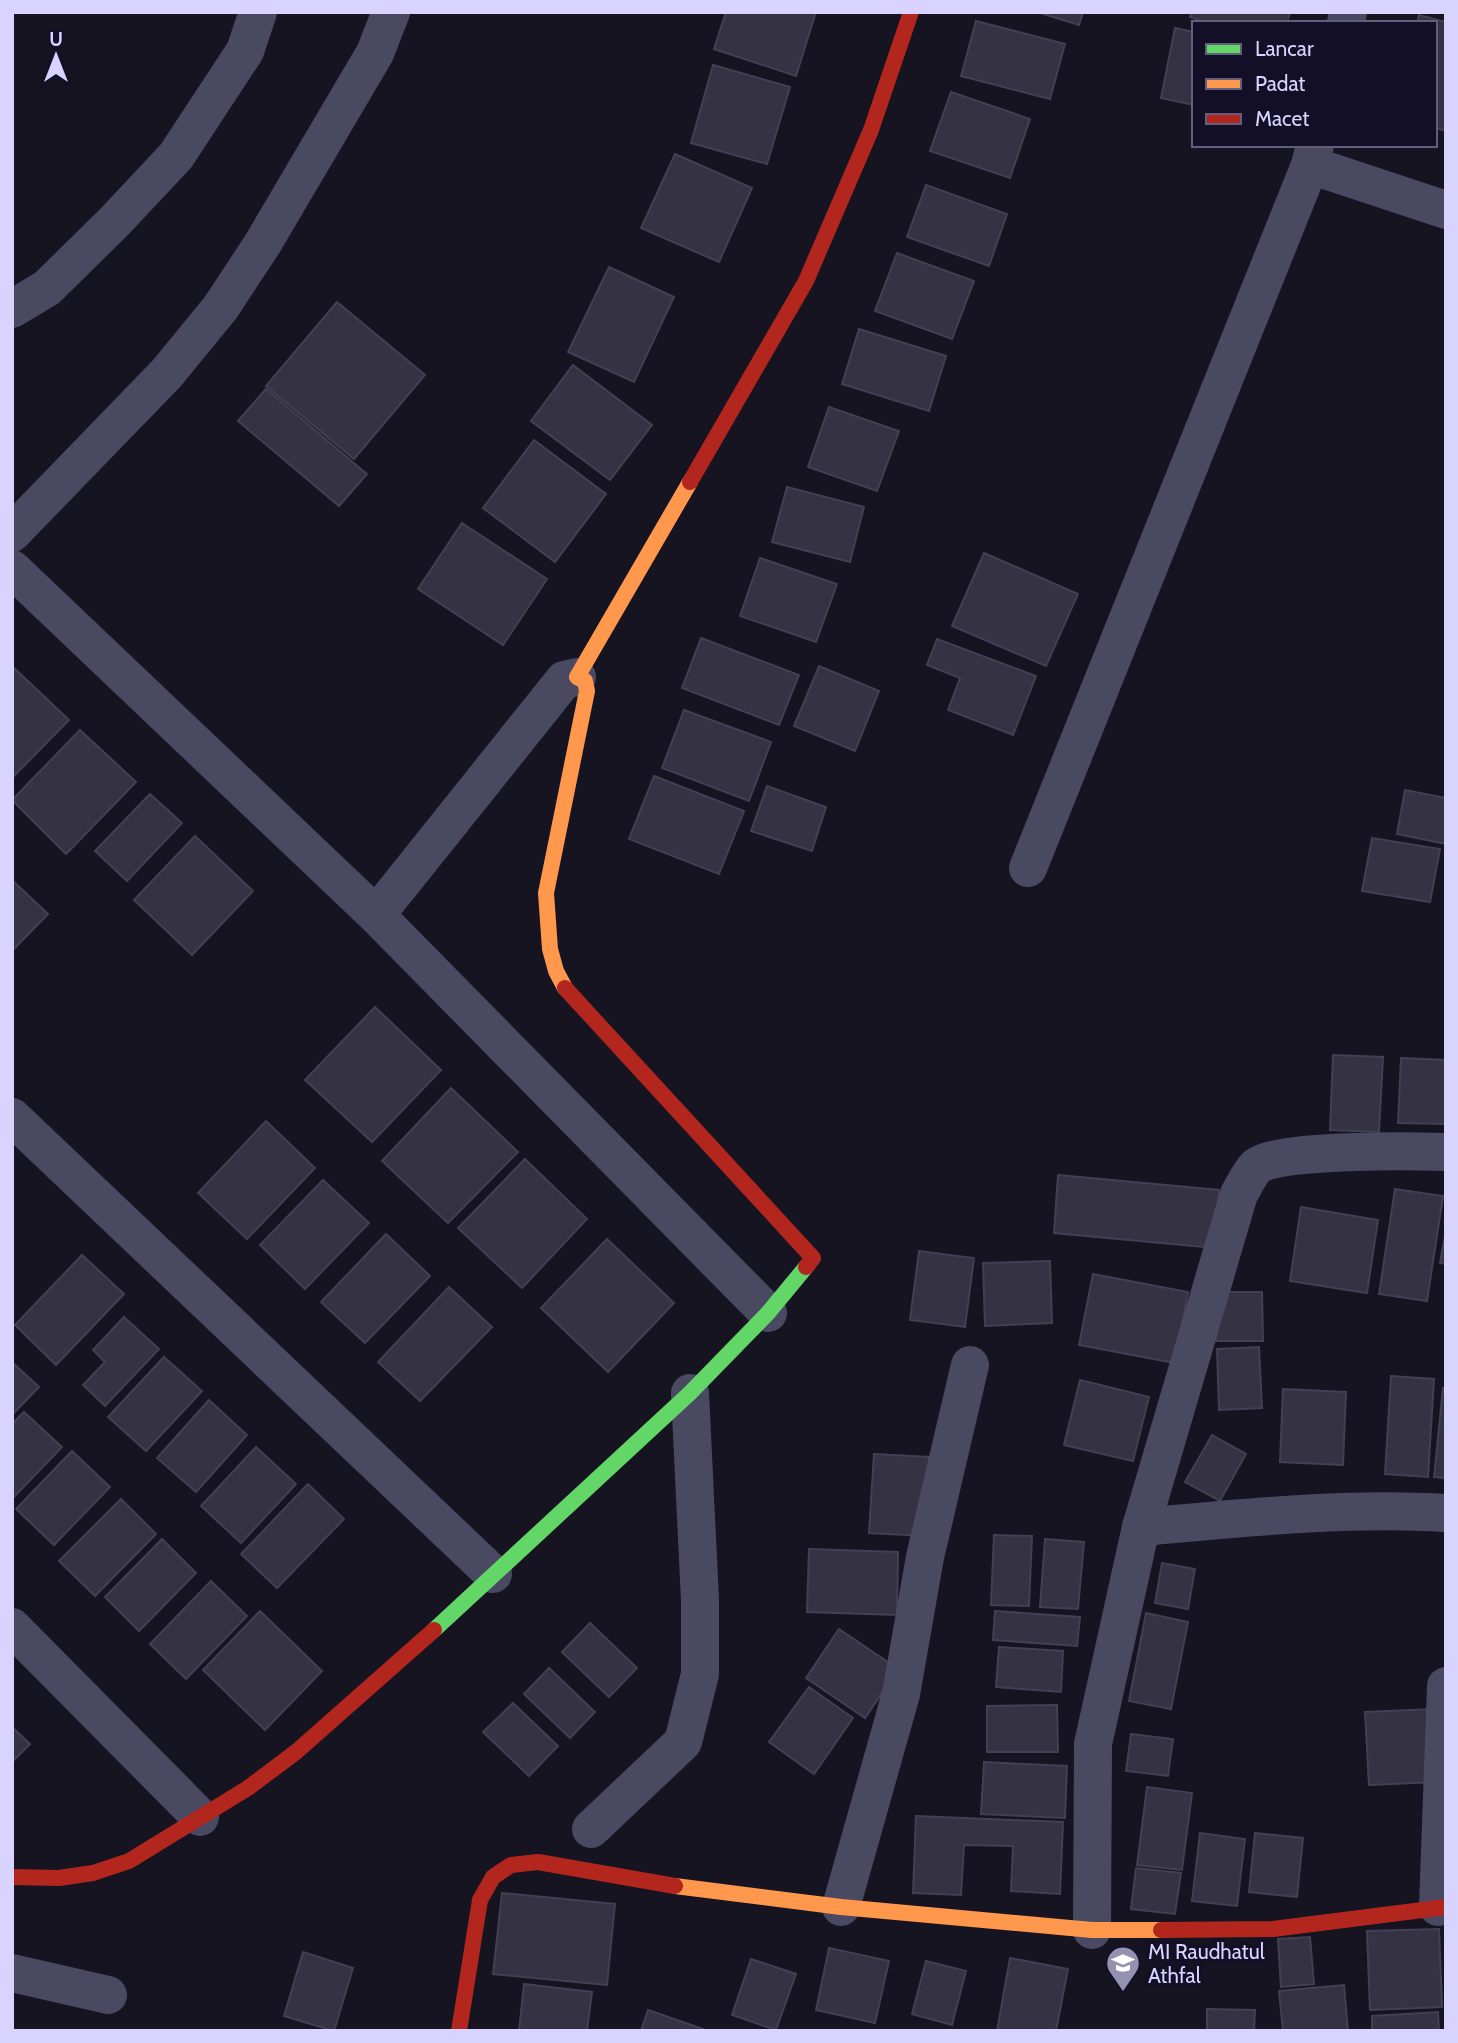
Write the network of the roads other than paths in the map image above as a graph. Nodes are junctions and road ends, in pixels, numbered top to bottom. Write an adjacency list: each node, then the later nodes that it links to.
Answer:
1 (258, 12): 6 (street)
2 (391, 12): 7 (street)
3 (911, 12): 9 (street)
4 (1312, 155): 5 (street); 10 (street)
5 (1446, 210)
6 (12, 310)
7 (12, 533)
8 (12, 569): 11 (street)
9 (577, 677): 11 (street); 14 (street)
10 (1028, 868)
11 (376, 915): 14 (street)
12 (12, 1117): 19 (street)
13 (1446, 1152): 18 (street)
14 (768, 1313): 16 (street)
15 (970, 1365): 25 (street)
16 (690, 1393): 19 (street); 23 (street)
17 (1446, 1513): 18 (street)
18 (1141, 1527): 27 (street)
19 (493, 1574): 22 (street)
20 (12, 1627): 22 (street)
21 (1446, 1686): 26 (street)
22 (200, 1817): 24 (street)
23 (591, 1829)
24 (12, 1877)
25 (841, 1907): 27 (street); 30 (street)
26 (1442, 1907): 27 (street)
27 (1092, 1930)
28 (12, 1973): 29 (street)
29 (108, 1995)
30 (459, 2031)

